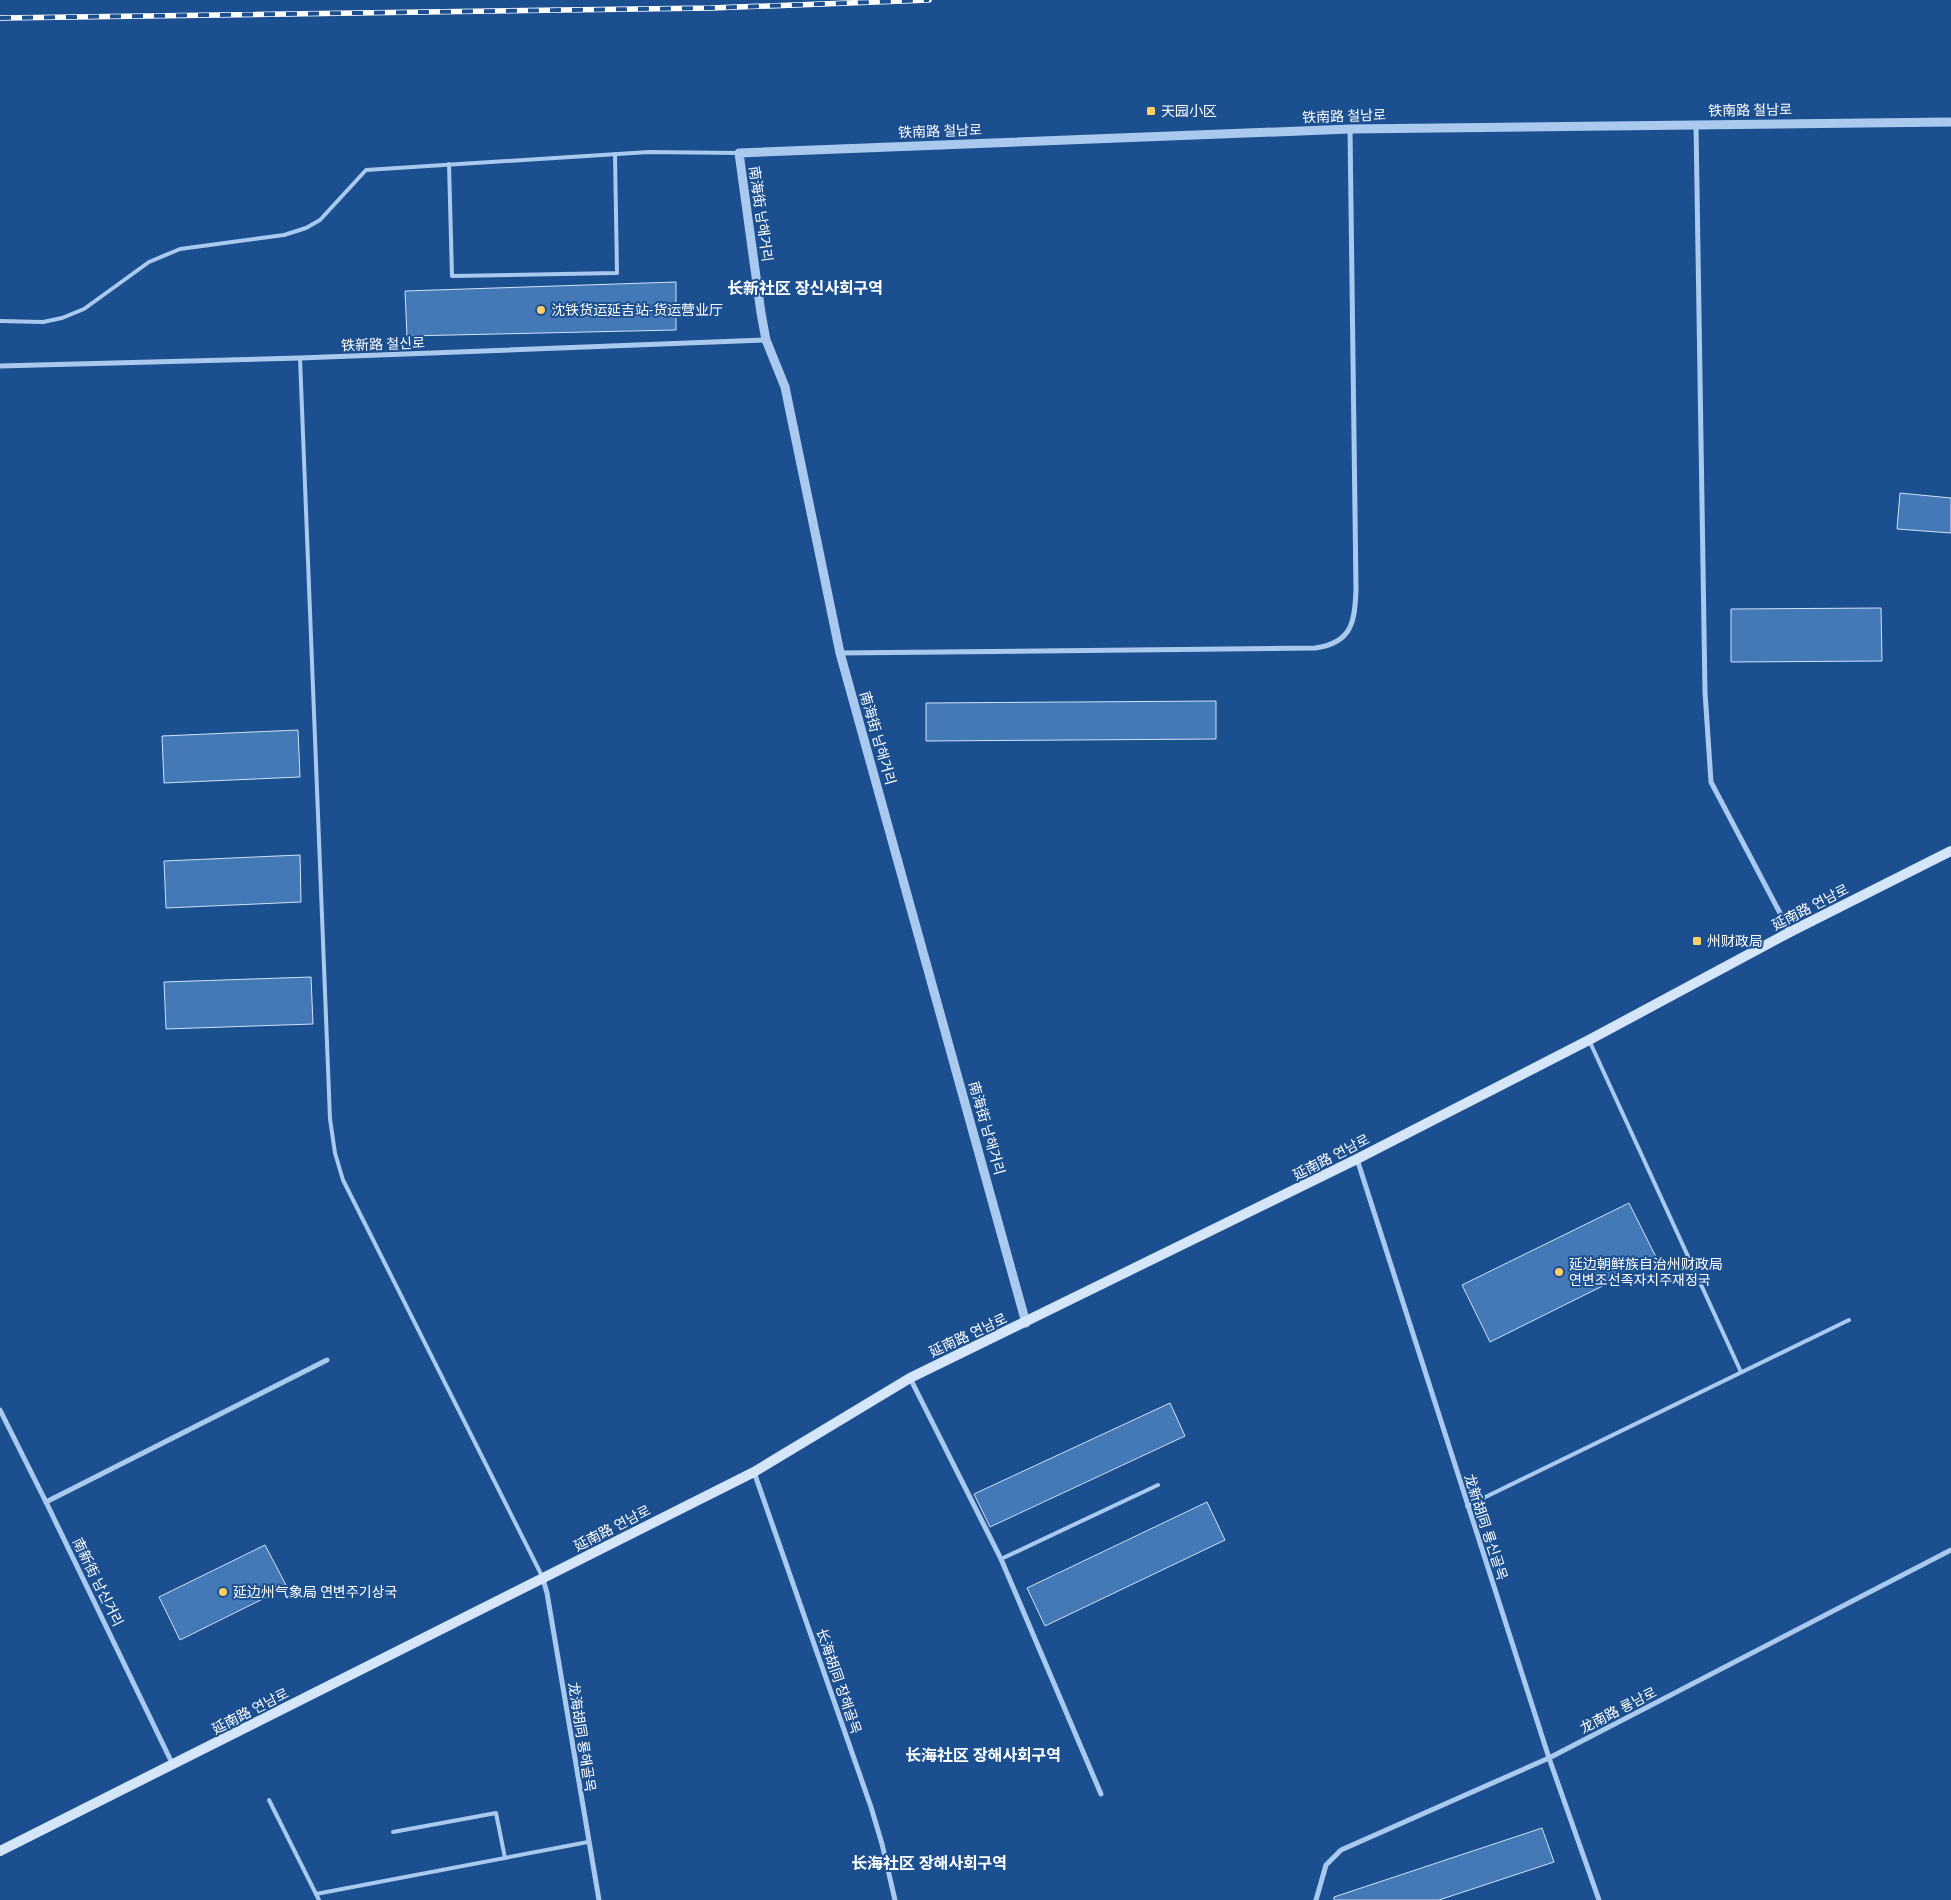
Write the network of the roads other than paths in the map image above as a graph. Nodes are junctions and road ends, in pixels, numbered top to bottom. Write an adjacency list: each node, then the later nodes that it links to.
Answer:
1 (1951, 122): 2 (street, 铁南路 철남로)
2 (1696, 125): 3 (street, 铁南路 철남로); 13 (street)
3 (1350, 129): 4 (street, 铁南路 철남로); 11 (street)
4 (739, 153): 5 (lane); 8 (street, 南海街 남해거리)
5 (615, 154): 6 (lane); 6 (lane)
6 (449, 164): 7 (lane)
7 (0, 321)
8 (766, 340): 9 (street, 铁新路 철신로); 11 (street, 南海街 남해거리)
9 (300, 358): 10 (street, 铁新路 철신로); 28 (lane)
10 (0, 366)
11 (840, 653): 17 (street, 南海街 남해거리)
12 (1951, 851): 13 (main road, 延南路 연남로)
13 (1790, 932): 14 (main road, 延南路 연남로)
14 (1589, 1040): 15 (main road, 延南路 연남로); 19 (lane)
15 (1357, 1159): 17 (main road, 延南路 연남로); 25 (street, 龙新胡同 룡신골목)
16 (1849, 1320): 19 (lane)
17 (1026, 1322): 20 (main road, 延南路 연남로)
18 (327, 1360): 24 (street)
19 (1741, 1372): 25 (lane)
20 (910, 1378): 22 (main road, 延南路 연남로); 27 (street)
21 (0, 1410): 24 (street, 南新街 남신거리)
22 (754, 1472): 28 (main road, 延南路 연남로); 40 (street, 长海胡同 장해골목)
23 (1158, 1485): 27 (lane)
24 (46, 1502): 30 (street, 南新街 남신거리)
25 (1467, 1506): 29 (street, 龙新胡同 룡신골목)
26 (1951, 1550): 29 (street, 龙南路 룡남로)
27 (1001, 1559): 31 (street)
28 (543, 1578): 30 (main road, 延南路 연남로); 34 (street, 龙海胡同 룡해골목)
29 (1549, 1758): 41 (street, 龙南路 룡남로); 42 (street, 龙新胡同 룡신골목)
30 (173, 1765): 35 (main road, 延南路 연남로)
31 (1101, 1794)
32 (269, 1800): 37 (lane)
33 (393, 1832): 36 (lane)
34 (588, 1842): 36 (lane); 39 (street, 龙海胡同 룡해골목)
35 (0, 1851)
36 (505, 1858): 37 (lane)
37 (316, 1894): 38 (lane)
38 (319, 1900)
39 (599, 1900)
40 (895, 1900)
41 (1316, 1900)
42 (1599, 1900)

